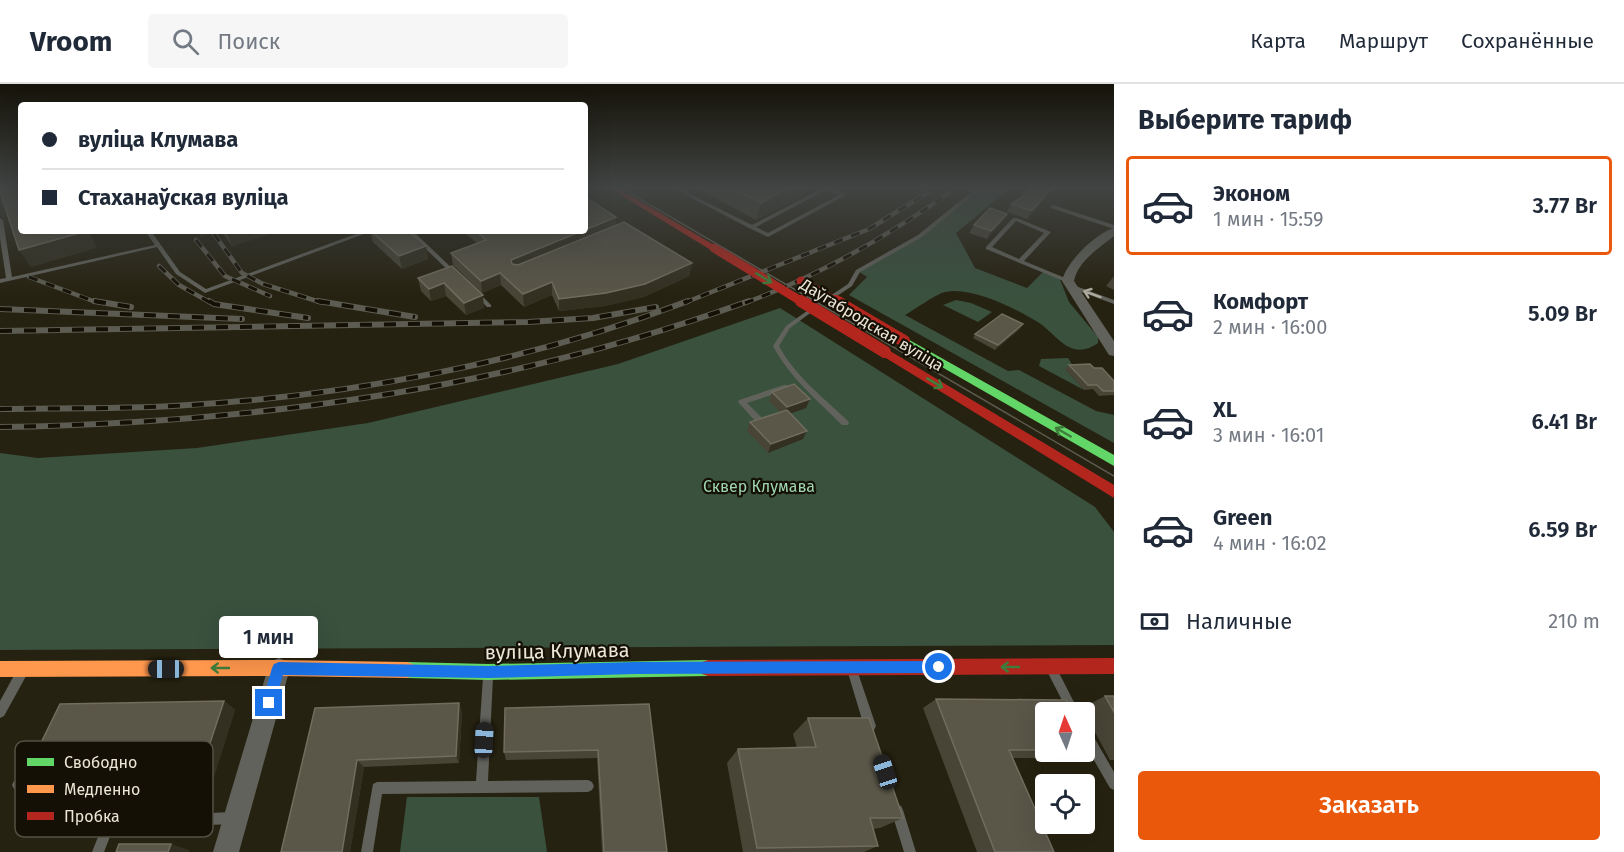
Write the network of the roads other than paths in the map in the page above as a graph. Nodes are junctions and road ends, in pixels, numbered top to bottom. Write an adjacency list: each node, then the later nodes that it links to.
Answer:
1 (1, 224): 18 (lane)
2 (673, 224): 29 (main road, Даўгабродская вуліца, one-way to 29, bridge)
3 (745, 224): 9 (lane)
4 (757, 224): 9 (lane)
5 (789, 224): 9 (lane)
6 (935, 224): 25 (lane)
7 (1010, 224): 15 (lane)
8 (1027, 224): 15 (lane)
9 (751, 227)
10 (1114, 231): 20 (street)
11 (150, 234): 14 (lane)
12 (361, 234): 14 (lane)
13 (413, 234): 16 (lane)
14 (156, 246): 18 (lane)
15 (1021, 260): 20 (lane)
16 (458, 276)
17 (792, 276): 28 (main road, Даўгабродская вуліца, one-way to 17, bridge)
18 (9, 278): 19 (lane)
19 (0, 280)
20 (1069, 284): 22 (lane, one-way to 20); 24 (street)
21 (473, 291): 23 (lane)
22 (1114, 302)
23 (489, 306)
24 (1114, 352)
25 (802, 382): 26 (lane); 27 (lane)
26 (760, 421)
27 (845, 423)
28 (1114, 461)
29 (1114, 492)
30 (1114, 666): 32 (main road, вуліца Клумава)
31 (851, 667): 32 (main road, вуліца Клумава, one-way to 31); 36 (main road, вуліца Клумава); 39 (lane)
32 (1050, 667): 37 (lane)
33 (279, 668): 35 (main road, вуліца Клумава, one-way to 35); 36 (main road, вуліца Клумава); 45 (street)
34 (0, 669): 35 (main road, вуліца Клумава)
35 (24, 669): 38 (lane)
36 (488, 672): 43 (lane)
37 (1069, 702)
38 (0, 712)
39 (873, 734)
40 (1095, 750): 41 (lane)
41 (1114, 784)
42 (588, 786): 43 (lane)
43 (482, 787): 50 (lane)
44 (893, 798): 51 (lane)
45 (236, 818): 46 (lane); 49 (street)
46 (213, 819)
47 (104, 837): 48 (lane)
48 (98, 852)
49 (226, 852)
50 (367, 852)
51 (910, 852)

